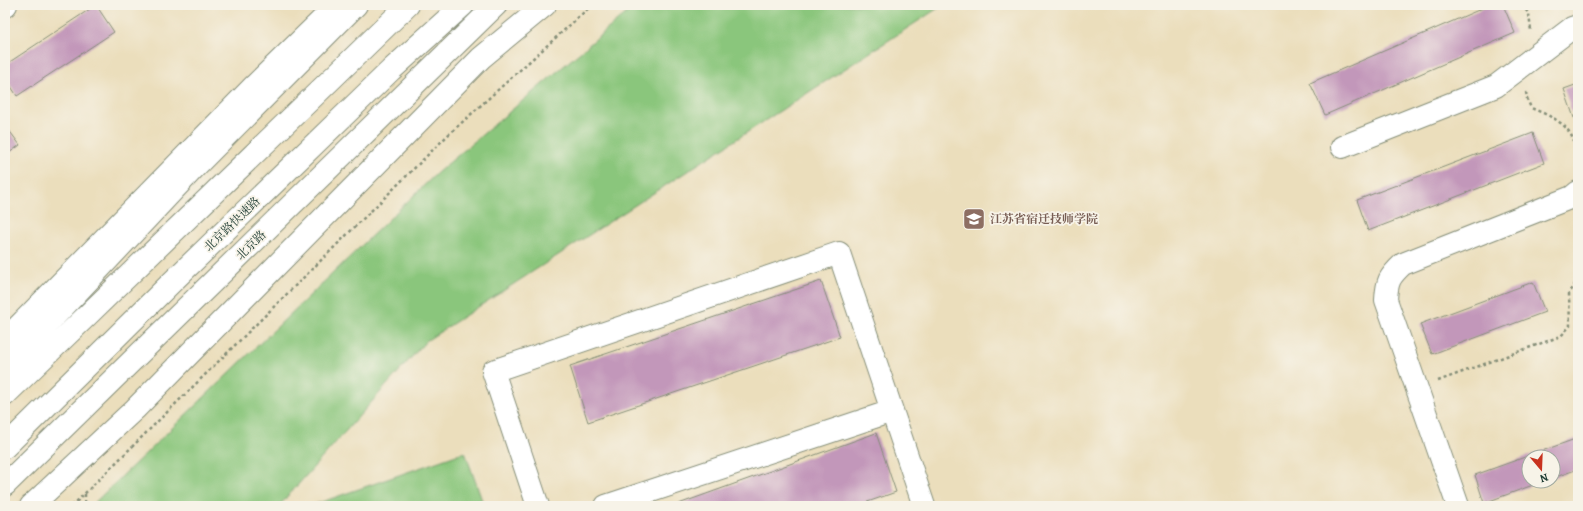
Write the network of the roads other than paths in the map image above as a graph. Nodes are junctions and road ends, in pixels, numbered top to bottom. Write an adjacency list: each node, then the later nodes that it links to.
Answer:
1 (337, 5): 10 (main road)
2 (356, 5): 11 (main road)
3 (408, 5): 12 (main road)
4 (463, 5): 14 (main road, 北京路快速路)
5 (496, 5): 15 (main road, 北京路)
6 (545, 5): 16 (main road)
7 (1578, 26): 8 (main road)
8 (1342, 147)
9 (1578, 192): 20 (main road)
10 (5, 340)
11 (5, 369)
12 (5, 395)
13 (892, 411): 17 (main road); 18 (main road); 19 (main road)
14 (5, 448)
15 (5, 485)
16 (31, 506)
17 (538, 506)
18 (606, 506)
19 (924, 506)
20 (1458, 506)

